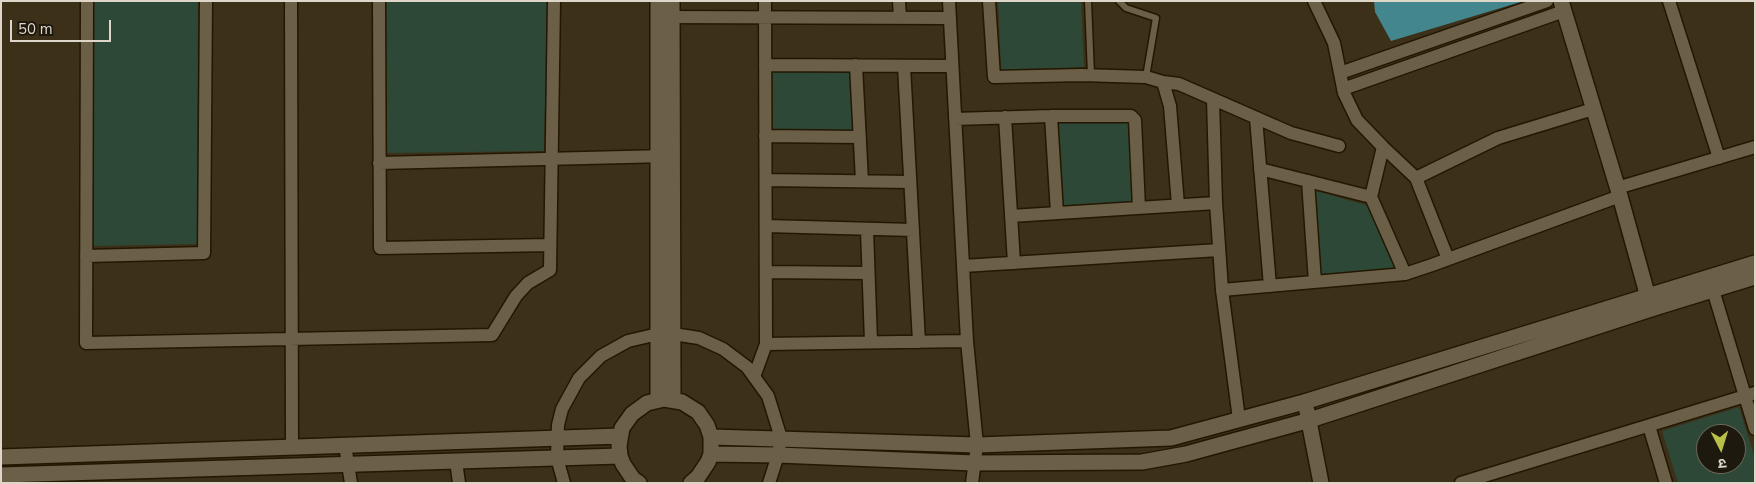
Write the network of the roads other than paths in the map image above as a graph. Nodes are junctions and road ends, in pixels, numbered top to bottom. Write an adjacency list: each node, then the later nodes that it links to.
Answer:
1 (86, 1): 64 (street)
2 (206, 1): 64 (street)
3 (291, 1): 79 (street)
4 (379, 1): 45 (street)
5 (554, 1): 43 (street)
6 (658, 1): 18 (street)
7 (672, 1): 18 (street)
8 (765, 1): 19 (street)
9 (899, 1): 20 (street)
10 (949, 1): 21 (street)
11 (989, 1): 27 (street)
12 (1088, 1): 27 (lane)
13 (1119, 1): 28 (lane)
14 (1314, 1): 26 (street)
15 (1548, 1): 26 (street)
16 (1669, 1): 44 (street)
17 (1562, 6): 30 (street); 32 (street)
18 (665, 17): 19 (street); 42 (street)
19 (765, 18): 20 (street); 22 (street)
20 (900, 18): 21 (street)
21 (950, 18): 25 (street)
22 (765, 65): 23 (street); 37 (street)
23 (856, 65): 24 (street); 38 (street)
24 (904, 66): 25 (street); 51 (street)
25 (952, 66): 36 (street)
26 (1340, 73): 30 (street)
27 (1091, 75): 28 (street)
28 (1146, 77): 29 (street)
29 (1163, 82): 31 (street); 55 (street)
30 (1343, 89): 40 (street)
31 (1213, 99): 35 (street); 54 (street)
32 (1593, 109): 47 (street); 52 (street)
33 (1051, 116): 34 (street); 56 (street); 57 (street)
34 (1005, 117): 36 (street); 58 (street)
35 (1256, 118): 39 (street); 46 (street)
36 (955, 119): 68 (street)
37 (765, 136): 38 (street); 48 (street)
38 (860, 137): 49 (street)
39 (1339, 146)
40 (1383, 147): 47 (street); 53 (street)
41 (1755, 147): 44 (street)
42 (665, 156): 43 (street); 78 (street)
43 (552, 158): 45 (street); 62 (street)
44 (1719, 158): 52 (street)
45 (379, 162): 62 (street)
46 (1260, 169): 50 (street); 74 (street)
47 (1416, 178): 65 (street)
48 (766, 180): 49 (street); 59 (street)
49 (862, 181): 51 (street)
50 (1308, 181): 53 (street); 73 (street)
51 (910, 182): 61 (street)
52 (1619, 192): 65 (street); 77 (street)
53 (1372, 197): 71 (street)
54 (1216, 203): 55 (street); 63 (street)
55 (1178, 205): 56 (street)
56 (1139, 208): 57 (street)
57 (1057, 213): 58 (street)
58 (1012, 216): 66 (street)
59 (766, 226): 60 (street); 69 (street)
60 (867, 229): 61 (street); 70 (street)
61 (913, 230): 82 (street)
62 (550, 245): 79 (street)
63 (1219, 250): 66 (street); 75 (street)
64 (86, 256): 79 (street)
65 (1448, 259): 71 (street)
66 (1014, 263): 68 (street)
67 (1755, 264): 77 (street)
68 (963, 266): 80 (street)
69 (766, 272): 70 (street); 83 (street)
70 (868, 273): 81 (street)
71 (1405, 274): 73 (street)
72 (1755, 277): 76 (street)
73 (1315, 282): 74 (street)
74 (1270, 286): 75 (street)
75 (1222, 290): 88 (street)
76 (1713, 290): 77 (street); 85 (street)
77 (1651, 302): 87 (street); 89 (street)
78 (666, 334): 84 (street); 86 (street); 94 (street)
79 (292, 339): 98 (street)
80 (966, 341): 82 (street); 97 (street)
81 (871, 342): 82 (street); 83 (street)
82 (919, 342)
83 (766, 344): 84 (street)
84 (754, 377): 95 (street)
85 (1750, 395): 90 (street); 91 (street)
86 (666, 400): 92 (street); 93 (street)
87 (1304, 402): 88 (street); 89 (street)
88 (1239, 419): 97 (street)
89 (1310, 420): 106 (street); 117 (street)
90 (1648, 426): 118 (street); 119 (street)
91 (1755, 429)
92 (620, 436): 94 (street); 102 (street)
93 (711, 437): 95 (street); 99 (street)
94 (556, 438): 96 (street); 104 (street)
95 (781, 438): 97 (street); 100 (street)
96 (346, 445): 98 (street); 107 (street)
97 (977, 445): 106 (street)
98 (292, 447): 101 (street)
99 (711, 454): 100 (street); 114 (street)
100 (778, 455): 106 (street); 115 (street)
101 (36, 456): 103 (street); 109 (street)
102 (620, 456): 104 (street); 113 (street)
103 (1, 457)
104 (557, 458): 105 (street); 112 (street)
105 (456, 461): 107 (street); 111 (street)
106 (974, 463): 116 (street)
107 (348, 464): 109 (street); 110 (street)
108 (1, 476): 109 (street)
109 (38, 478)
110 (351, 483)
111 (458, 483)
112 (564, 483)
113 (639, 483)
114 (690, 483)
115 (769, 483)
116 (972, 483)
117 (1321, 483)
118 (1461, 483)
119 (1666, 483)

